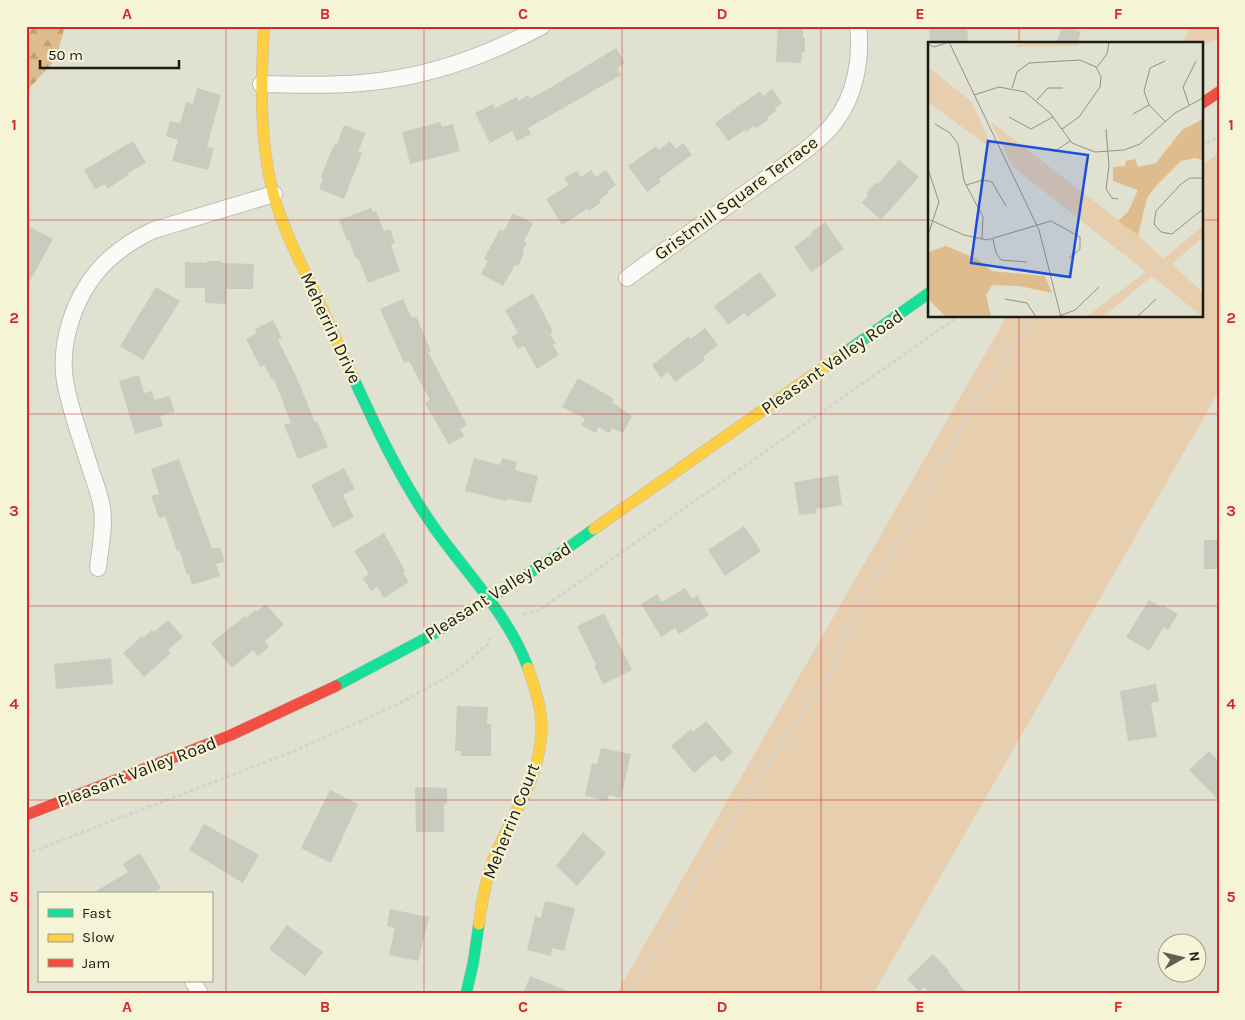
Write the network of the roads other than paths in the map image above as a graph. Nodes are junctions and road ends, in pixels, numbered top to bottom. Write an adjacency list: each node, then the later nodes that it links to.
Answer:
1 (264, 26): 4 (main road, Meherrin Drive)
2 (542, 26): 4 (street)
3 (858, 26): 8 (street, Gristmill Square Terrace)
4 (261, 84): 7 (main road, Meherrin Drive)
5 (1219, 92): 6 (main road)
6 (1202, 103)
7 (274, 194): 10 (street); 11 (main road, Meherrin Drive)
8 (627, 278)
9 (928, 294): 11 (main road, Pleasant Valley Road)
10 (98, 568)
11 (487, 600): 12 (main road, Pleasant Valley Road); 15 (main road, Meherrin Court)
12 (26, 815)
13 (194, 982): 14 (street)
14 (200, 994)
15 (466, 994)

